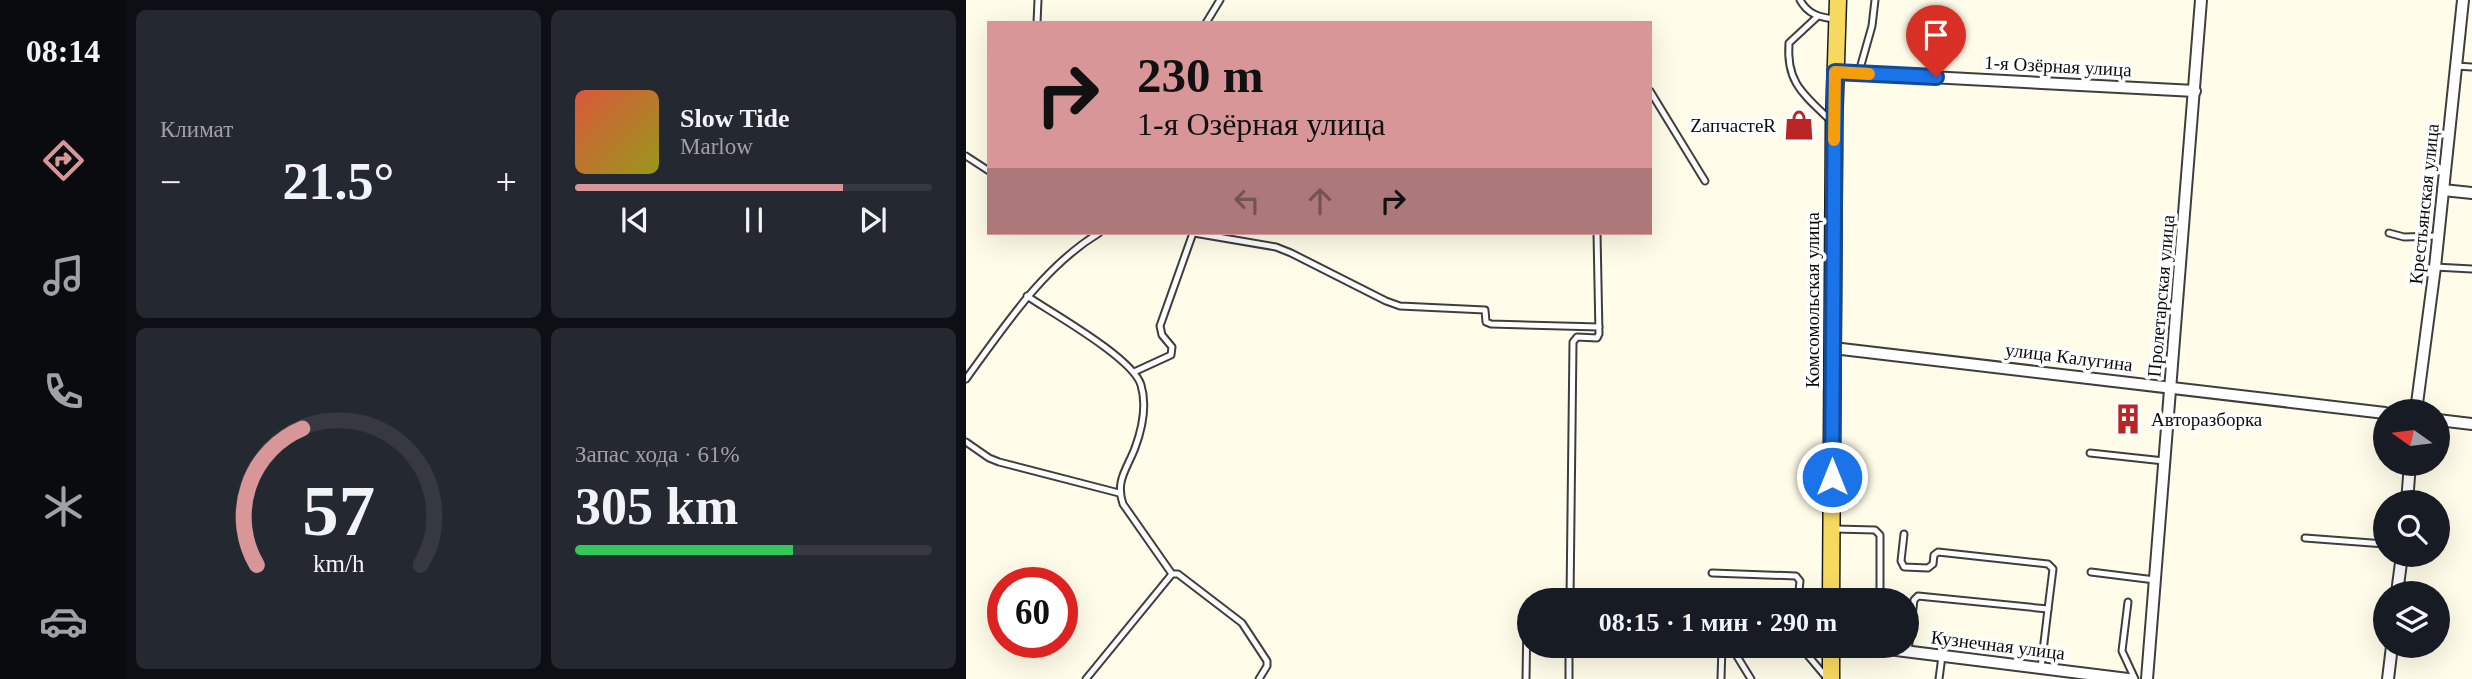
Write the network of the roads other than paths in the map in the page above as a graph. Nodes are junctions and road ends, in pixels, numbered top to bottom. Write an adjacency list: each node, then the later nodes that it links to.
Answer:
1 (1038, 0): 10 (lane)
2 (1220, 0): 11 (lane)
3 (1800, 0): 8 (lane)
4 (1838, 0): 9 (main road, Комсомольская улица)
5 (1875, 0): 15 (lane)
6 (2201, 0): 16 (street, Пролетарская улица)
7 (2463, 0): 12 (street, Крестьянская улица)
8 (1817, 16): 9 (lane); 18 (lane)
9 (1837, 20): 14 (main road, Комсомольская улица)
10 (1037, 21)
11 (1207, 21)
12 (2456, 66): 13 (lane); 22 (street, Крестьянская улица)
13 (2472, 67)
14 (1835, 72): 15 (street, 1-я Озёрная улица); 18 (main road, Комсомольская улица)
15 (1858, 73): 16 (street, 1-я Озёрная улица)
16 (2195, 91): 41 (street, Пролетарская улица)
17 (1652, 94): 21 (lane)
18 (1834, 124): 38 (main road, Комсомольская улица)
19 (966, 156): 20 (lane)
20 (987, 170)
21 (1705, 181)
22 (2443, 190): 23 (street); 31 (street, Крестьянская улица)
23 (2472, 193)
24 (2389, 233): 31 (lane)
25 (1083, 235): 32 (lane)
26 (1096, 235): 32 (lane)
27 (1193, 235): 39 (lane)
28 (1206, 235): 33 (lane)
29 (1241, 235): 33 (lane)
30 (1597, 235): 37 (lane)
31 (2438, 236): 34 (street, Крестьянская улица)
32 (1087, 240): 36 (lane)
33 (1241, 241): 37 (lane)
34 (2435, 267): 35 (lane); 42 (street, Крестьянская улица)
35 (2472, 269)
36 (1027, 296): 39 (lane); 40 (lane)
37 (1599, 327): 58 (lane)
38 (1833, 348): 41 (street, улица Калугина); 50 (main road, Комсомольская улица)
39 (1134, 372): 49 (lane)
40 (966, 379)
41 (2171, 387): 43 (street, улица Калугина); 48 (street, Пролетарская улица)
42 (2418, 399)
43 (2373, 412)
44 (2450, 421): 45 (street)
45 (2472, 424)
46 (966, 442): 49 (lane)
47 (2090, 453): 48 (lane)
48 (2164, 461): 57 (street, Пролетарская улица)
49 (1119, 493): 56 (lane)
50 (1832, 529): 60 (main road, Комсомольская улица); 61 (lane)
51 (1904, 534): 64 (lane)
52 (2305, 538): 53 (lane)
53 (2373, 543)
54 (2091, 572): 57 (lane)
55 (1712, 573): 59 (lane)
56 (1172, 574): 75 (lane); 76 (lane)
57 (2155, 580): 85 (street, Пролетарская улица)
58 (1570, 588)
59 (1799, 588)
60 (1831, 588)
61 (1880, 588)
62 (1919, 596): 64 (lane)
63 (2128, 602): 84 (lane)
64 (2048, 609): 74 (lane)
65 (1919, 653): 66 (street, Кузнечная улица)
66 (1942, 656): 74 (street, Кузнечная улица); 82 (lane)
67 (1526, 658): 77 (lane)
68 (1569, 658): 78 (lane)
69 (1722, 658): 79 (lane)
70 (1738, 658): 80 (lane)
71 (1811, 658): 81 (lane)
72 (1830, 658): 81 (main road)
73 (2391, 658): 86 (street)
74 (2047, 672): 83 (street, Кузнечная улица)
75 (1086, 679)
76 (1259, 679)
77 (1526, 679)
78 (1569, 679)
79 (1721, 679)
80 (1751, 679)
81 (1829, 679)
82 (1939, 679)
83 (2129, 679)
84 (2135, 679)
85 (2147, 679)
86 (2388, 679)

